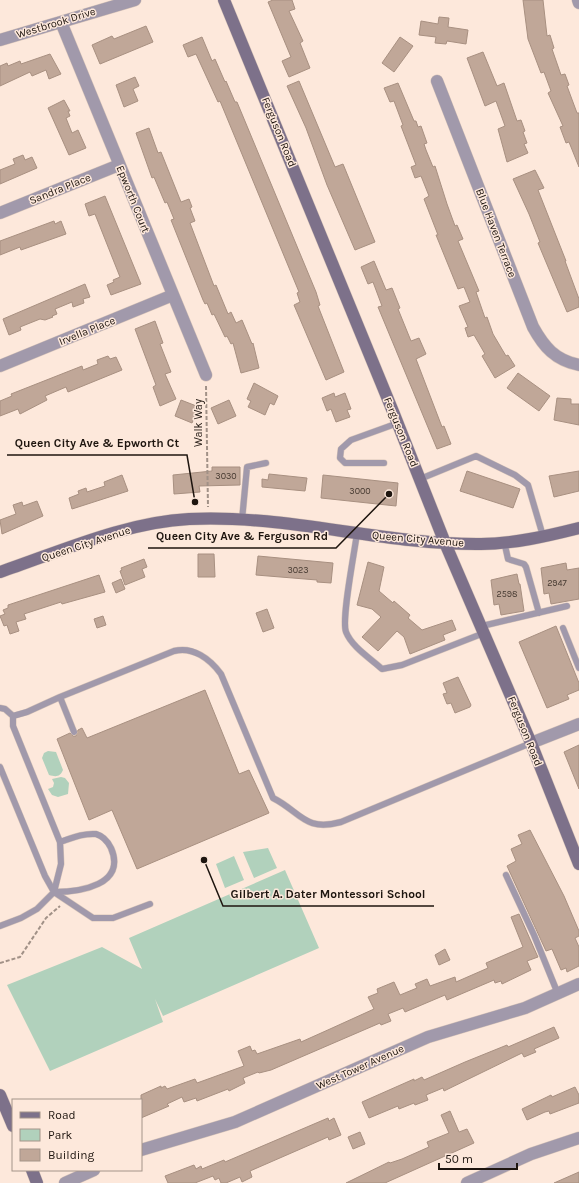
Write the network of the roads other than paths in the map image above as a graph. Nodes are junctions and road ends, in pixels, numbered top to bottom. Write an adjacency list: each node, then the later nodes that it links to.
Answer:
1 (135, 0): 3 (street, Westbrook Drive)
2 (224, 0): 12 (street, Ferguson Road)
3 (61, 22): 4 (street, Westbrook Drive); 6 (street, Epworth Court)
4 (0, 40)
5 (437, 81): 9 (street, Blue Haven Terrace)
6 (119, 165): 7 (street, Sandra Place); 8 (street, Epworth Court)
7 (0, 213)
8 (173, 296): 10 (street, Irvella Place); 11 (street, Epworth Court)
9 (579, 365)
10 (0, 366)
11 (206, 375)
12 (398, 423): 14 (lane); 15 (street, Ferguson Road)
13 (266, 463): 16 (lane)
14 (384, 464)
15 (420, 479): 19 (lane); 21 (street, Ferguson Road)
16 (242, 520): 18 (street, Queen City Avenue); 22 (street, Queen City Avenue)
17 (579, 528): 19 (street, Queen City Avenue)
18 (357, 533): 21 (street, Queen City Avenue); 26 (lane)
19 (543, 536): 20 (street, Queen City Avenue)
20 (504, 542): 21 (street, Queen City Avenue); 24 (lane)
21 (445, 543): 26 (street, Ferguson Road)
22 (0, 572)
23 (567, 606): 24 (lane)
24 (539, 613): 26 (lane)
25 (563, 628): 27 (lane)
26 (483, 630): 33 (street, Ferguson Road)
27 (579, 668)
28 (60, 697): 30 (lane); 32 (lane); 33 (lane)
29 (0, 708): 30 (lane)
30 (13, 716): 35 (lane)
31 (579, 724): 33 (street)
32 (74, 732)
33 (531, 743): 36 (street, Ferguson Road)
34 (0, 767): 38 (lane)
35 (60, 842): 38 (lane); 38 (lane)
36 (579, 864)
37 (506, 875): 42 (lane)
38 (54, 892): 39 (lane); 40 (lane)
39 (150, 904)
40 (0, 926)
41 (579, 984): 42 (street, West Tower Avenue)
42 (558, 994): 46 (street, West Tower Avenue)
43 (0, 1095): 44 (street)
44 (12, 1124)
45 (579, 1138): 51 (street)
46 (142, 1150)
47 (32, 1171): 49 (street)
48 (92, 1171): 50 (street)
49 (37, 1183)
50 (65, 1183)
51 (467, 1183)

